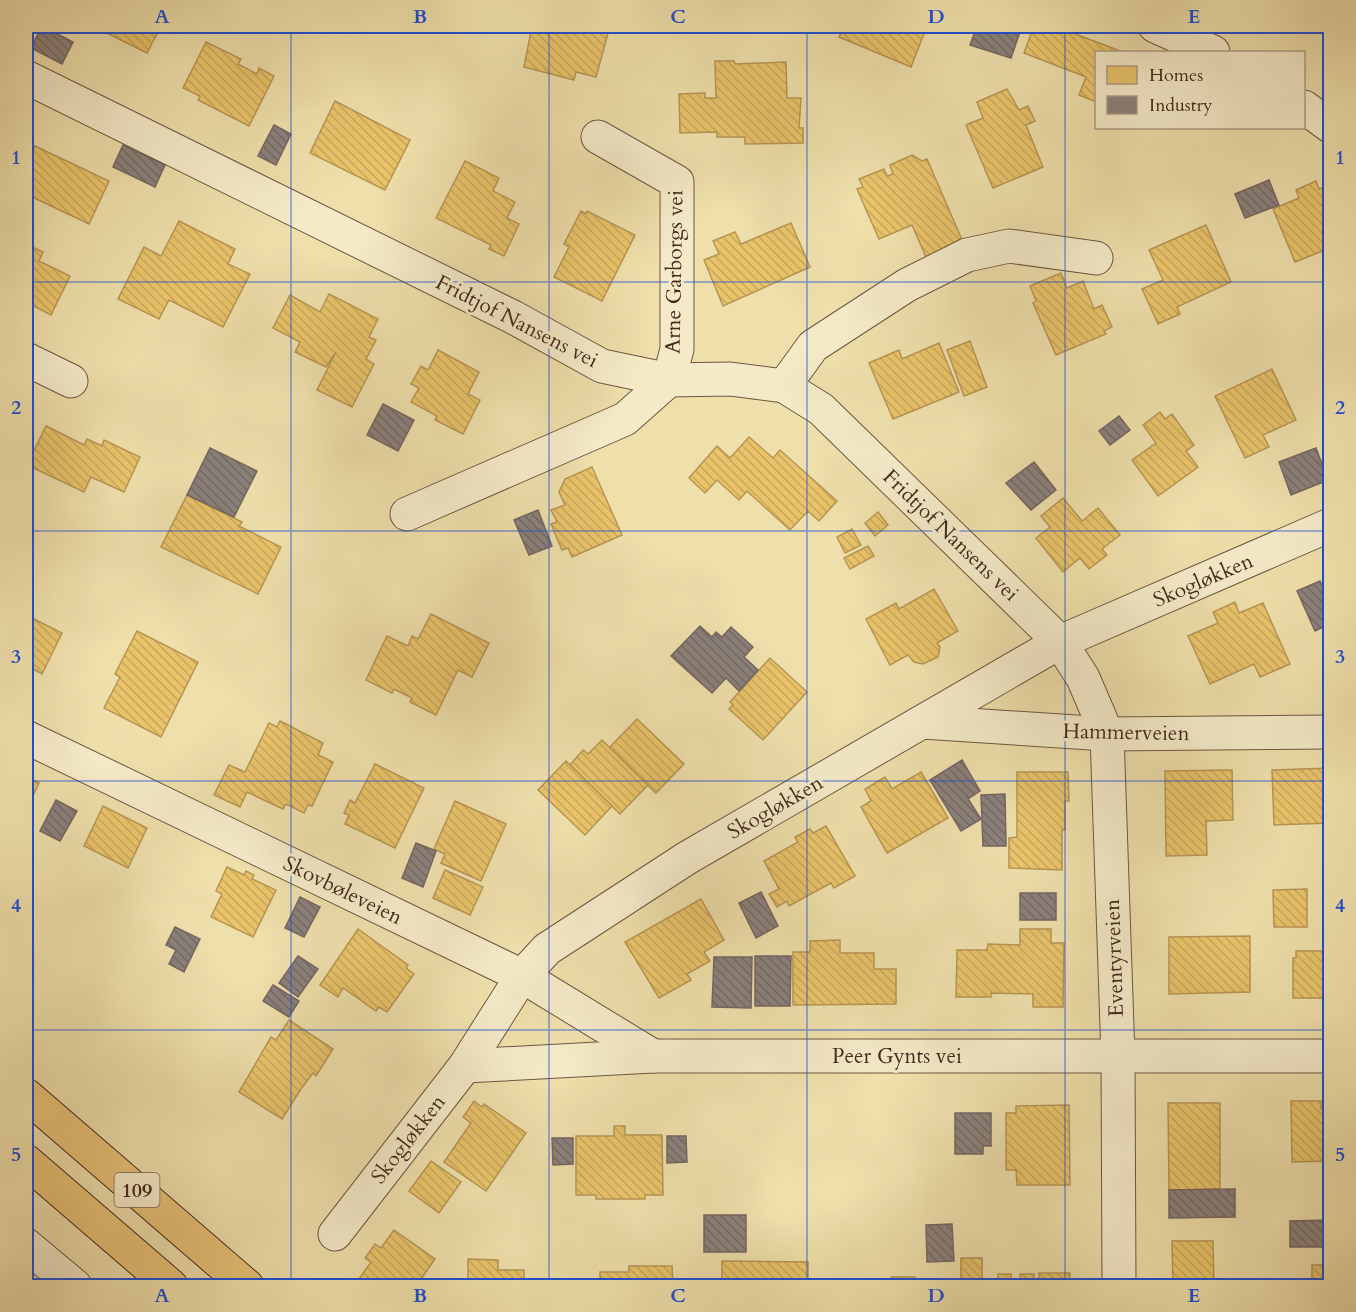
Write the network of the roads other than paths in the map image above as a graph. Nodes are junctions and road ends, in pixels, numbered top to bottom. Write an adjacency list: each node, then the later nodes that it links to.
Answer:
1 (1155, 26): 2 (street)
2 (1211, 51)
3 (26, 77): 9 (street, Fridtjof Nansens vei)
4 (1305, 108): 5 (street)
5 (1330, 126)
6 (598, 137): 9 (street, Arne Garborgs vei)
7 (1096, 258): 11 (street)
8 (26, 359): 10 (street)
9 (669, 380): 11 (street, Fridtjof Nansens vei); 12 (street)
10 (71, 381)
11 (784, 386): 14 (street, Fridtjof Nansens vei)
12 (407, 514)
13 (1330, 525): 14 (street, Skogløkken)
14 (1060, 642): 15 (street, Skogløkken); 17 (street, Eventyrveien)
15 (922, 722): 17 (street, Hammerveien); 19 (street, Skogløkken)
16 (1330, 732): 17 (street, Hammerveien)
17 (1107, 734): 22 (street, Eventyrveien)
18 (26, 737): 19 (street, Skovbøleveien)
19 (522, 976): 20 (street, Skovbøleveien); 23 (street, Skogløkken)
20 (653, 1056): 22 (street, Peer Gynts vei); 23 (street, Peer Gynts vei)
21 (1330, 1056): 22 (street, Peer Gynts vei)
22 (1118, 1057): 31 (street, Eventyrveien)
23 (465, 1066): 26 (street, Skogløkken)
24 (26, 1095): 30 (main road, 109)
25 (26, 1161): 29 (main road, 109)
26 (334, 1234)
27 (26, 1245): 28 (street)
28 (75, 1287)
29 (171, 1287)
30 (247, 1287)
31 (1119, 1287)

